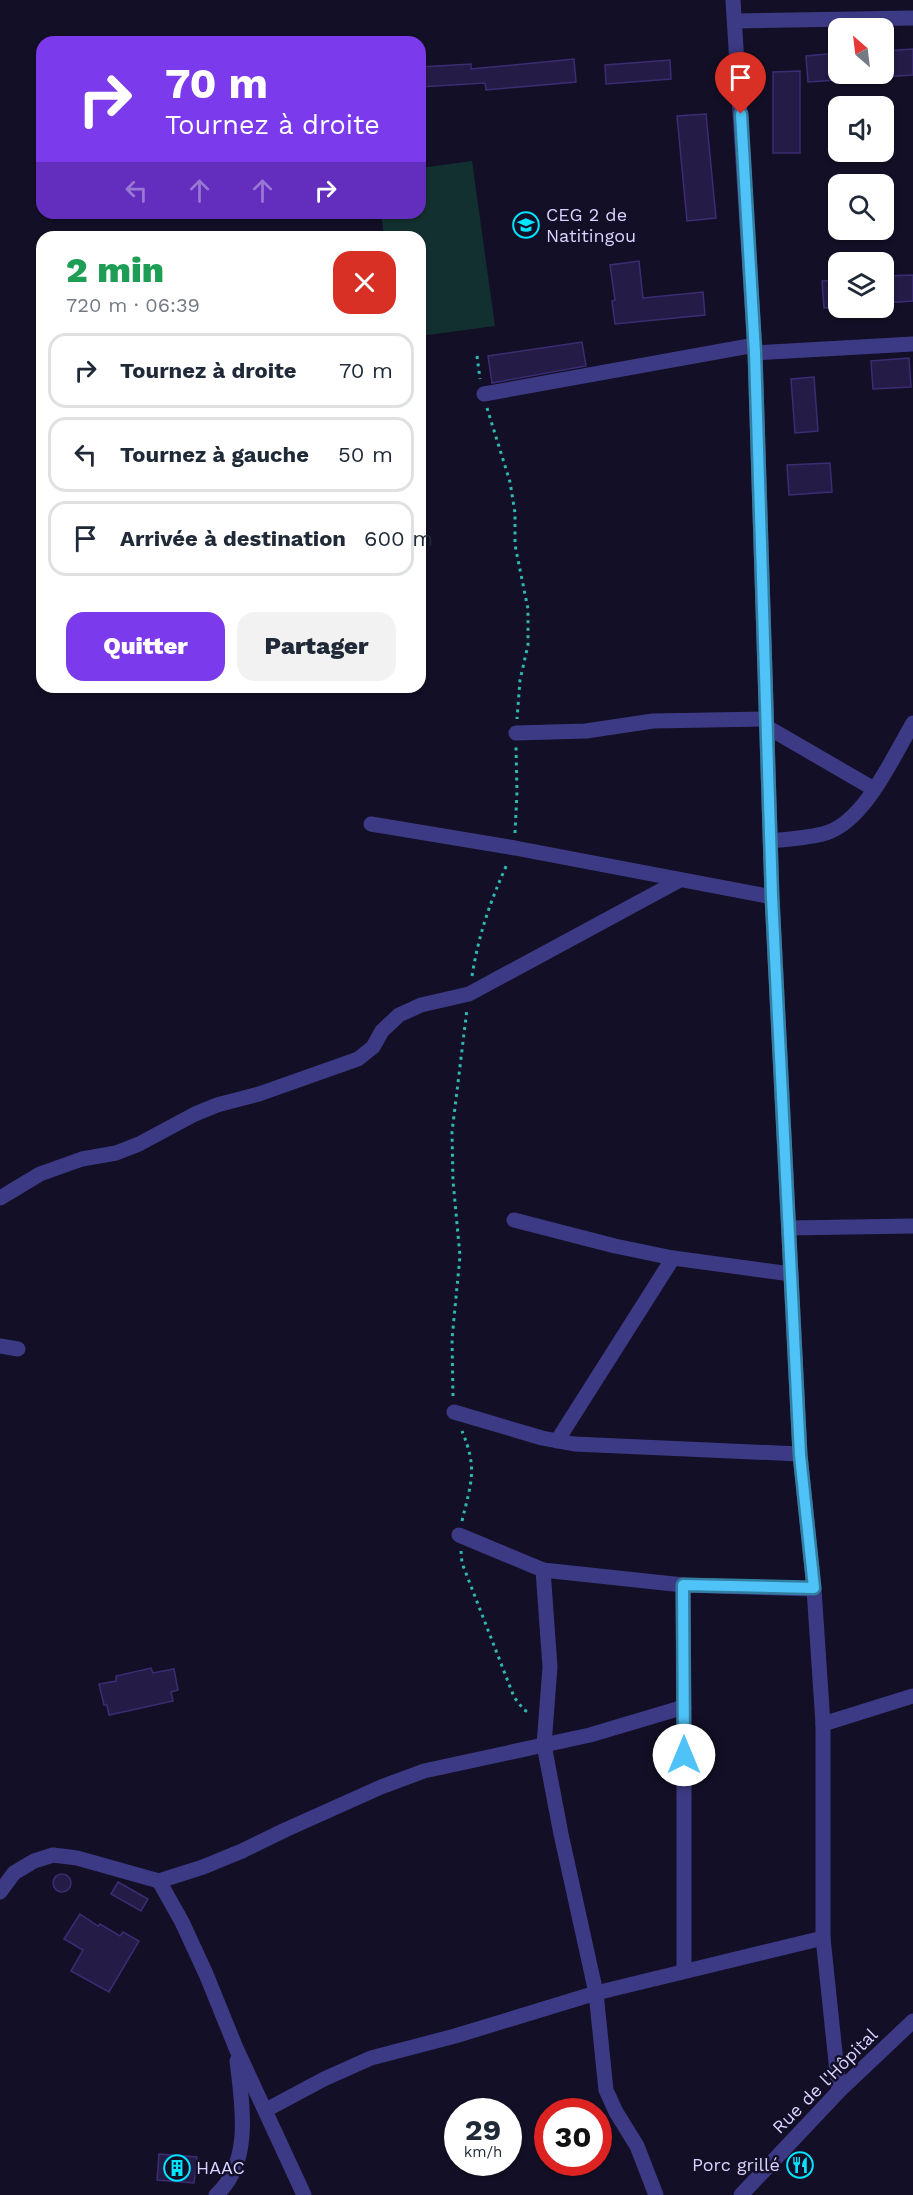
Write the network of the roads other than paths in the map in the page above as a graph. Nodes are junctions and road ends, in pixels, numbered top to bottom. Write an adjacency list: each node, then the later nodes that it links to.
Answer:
1 (733, 0): 3 (street)
2 (913, 18): 3 (street)
3 (735, 21): 5 (street)
4 (913, 344): 5 (street)
5 (755, 349): 6 (street); 7 (street)
6 (484, 394)
7 (766, 723): 9 (street); 10 (street); 12 (street)
8 (913, 723): 10 (street)
9 (516, 733)
10 (874, 789): 12 (street)
11 (371, 824): 13 (street)
12 (771, 842): 14 (street)
13 (680, 880): 14 (street); 15 (street)
14 (772, 897): 18 (street)
15 (0, 1198)
16 (514, 1220): 19 (street)
17 (913, 1226): 18 (street)
18 (789, 1228): 20 (street)
19 (673, 1258): 20 (street); 24 (street)
20 (791, 1274): 25 (street)
21 (0, 1346): 22 (street)
22 (18, 1348)
23 (454, 1412): 24 (street)
24 (557, 1441): 25 (street)
25 (800, 1455): 29 (street)
26 (459, 1535): 27 (street)
27 (543, 1570): 28 (street); 33 (street)
28 (683, 1585): 29 (street); 31 (street)
29 (814, 1588): 32 (street)
30 (913, 1696): 32 (street)
31 (684, 1707): 33 (street); 37 (street)
32 (823, 1724): 36 (street)
33 (544, 1745): 34 (street); 38 (street)
34 (159, 1881): 35 (street); 40 (street)
35 (0, 1892)
36 (824, 1938): 37 (street); 41 (street)
37 (684, 1971): 38 (street)
38 (596, 1993): 42 (street); 45 (street)
39 (913, 2021): 41 (street, Rue de l'Hôpital)
40 (236, 2048): 42 (street); 43 (street)
41 (839, 2091): 46 (street, Rue de l'Hôpital)
42 (266, 2110): 44 (street)
43 (216, 2195)
44 (304, 2195)
45 (656, 2195)
46 (741, 2195)

